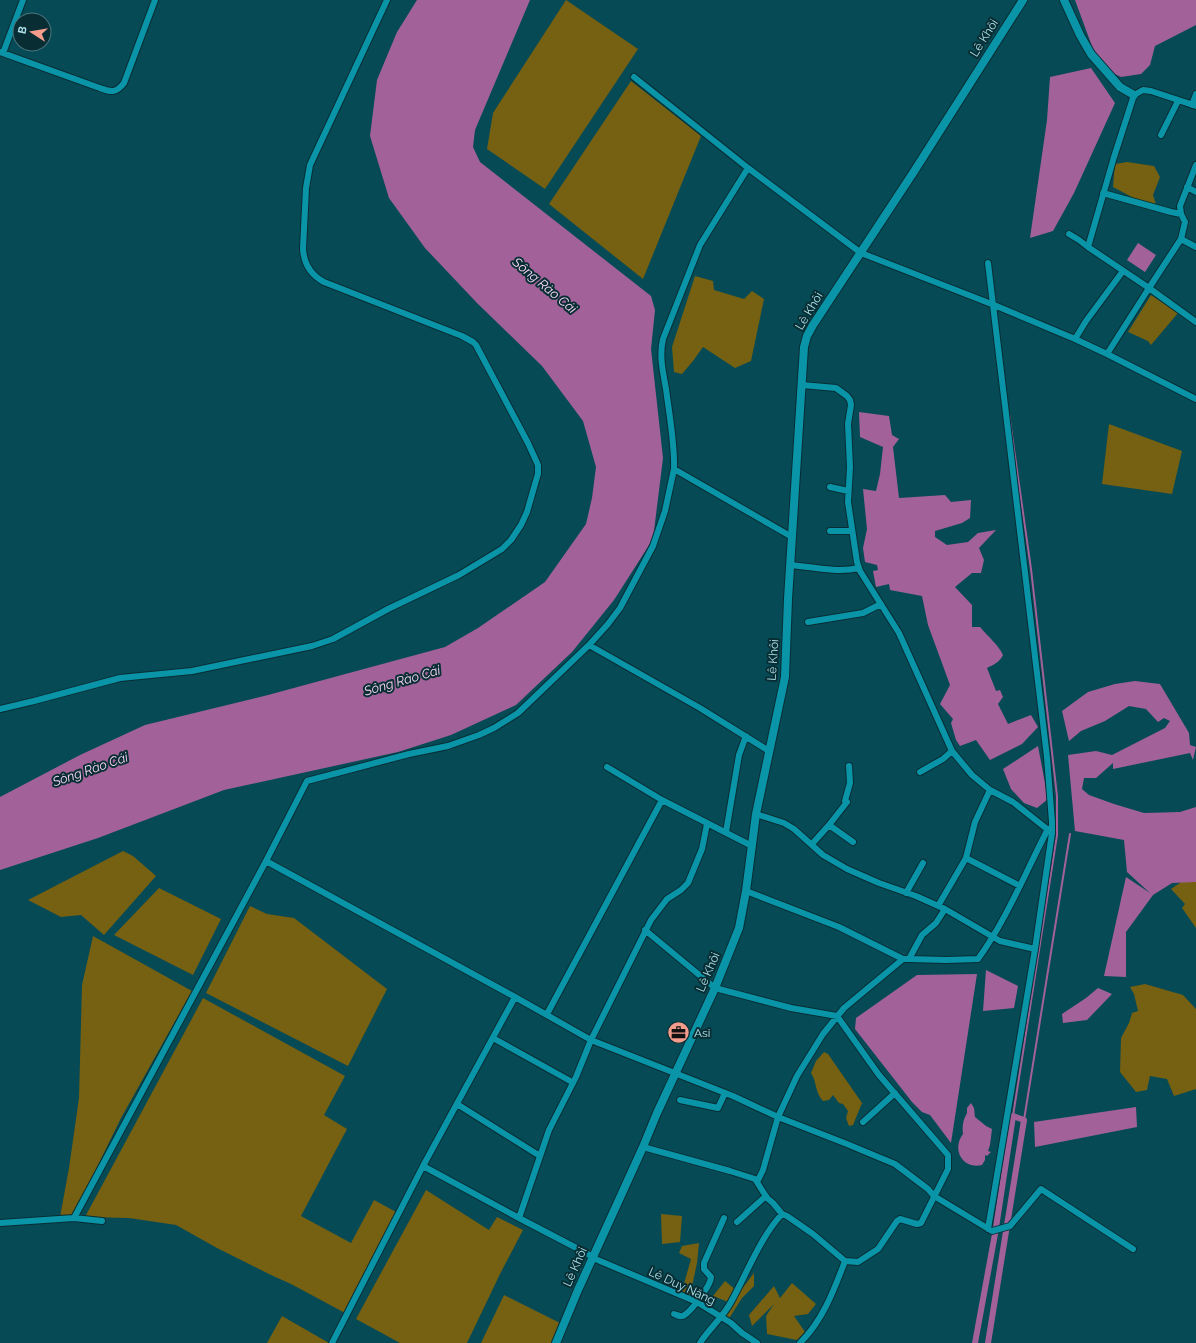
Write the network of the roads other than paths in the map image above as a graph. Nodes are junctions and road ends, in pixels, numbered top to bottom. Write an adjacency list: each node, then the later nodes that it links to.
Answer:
1 (23, 0): 6 (street)
2 (155, 0): 6 (street)
3 (386, 0): 44 (street)
4 (1023, 0): 23 (street, Lê Khôi)
5 (1064, 0): 9 (street)
6 (2, 53)
7 (634, 77): 14 (street)
8 (1196, 94): 11 (street)
9 (1134, 95): 10 (street); 17 (street)
10 (1178, 101): 11 (street); 12 (street)
11 (1194, 105)
12 (1161, 135)
13 (1196, 165): 15 (street)
14 (748, 168): 23 (street); 33 (street)
15 (1187, 187): 16 (street); 18 (street)
16 (1196, 192)
17 (1103, 193): 18 (street); 22 (street)
18 (1181, 214): 20 (street)
19 (1069, 234): 22 (street)
20 (1181, 239): 21 (street); 26 (street)
21 (1196, 247)
22 (1088, 248): 25 (street)
23 (861, 253): 27 (street); 31 (street, Lê Khôi)
24 (988, 262): 27 (street)
25 (1123, 271): 26 (street); 29 (street)
26 (1149, 288): 28 (street); 30 (street)
27 (994, 305): 29 (street); 56 (street)
28 (1196, 322)
29 (1075, 339): 30 (street)
30 (1107, 354): 32 (street)
31 (802, 385): 35 (street); 38 (street, Lê Khôi)
32 (1196, 399)
33 (674, 469): 38 (street); 43 (street)
34 (830, 487): 35 (street)
35 (848, 491): 37 (street)
36 (830, 531): 37 (street)
37 (852, 531): 40 (street)
38 (792, 537): 39 (street, Lê Khôi)
39 (791, 565): 40 (street); 46 (street, Lê Khôi)
40 (859, 568): 41 (street)
41 (881, 604): 42 (street); 47 (street)
42 (808, 622)
43 (590, 644): 45 (street); 62 (street)
44 (0, 709)
45 (746, 736): 46 (street); 57 (street)
46 (769, 751): 53 (street, Lê Khôi)
47 (952, 751): 50 (street); 51 (street)
48 (849, 766): 55 (street)
49 (607, 767): 52 (street)
50 (920, 772)
51 (990, 790): 56 (street); 61 (street)
52 (662, 800): 54 (street); 75 (street)
53 (756, 814): 59 (street); 60 (street, Lê Khôi)
54 (707, 824): 57 (street); 69 (street)
55 (829, 825): 58 (street); 59 (street)
56 (1050, 831): 64 (street); 71 (street)
57 (726, 832): 60 (street)
58 (853, 842)
59 (812, 844): 66 (street)
60 (752, 846): 65 (street, Lê Khôi)
61 (966, 858): 64 (street); 67 (street)
62 (266, 861): 74 (street); 94 (street)
63 (923, 863): 66 (street)
64 (1020, 886): 70 (street)
65 (746, 892): 72 (street); 73 (street, Lê Khôi)
66 (906, 893): 67 (street)
67 (938, 906): 68 (street)
68 (945, 909): 70 (street); 72 (street)
69 (645, 930): 73 (street); 78 (street)
70 (993, 937): 71 (street); 72 (street)
71 (1034, 949): 100 (street)
72 (906, 959): 76 (street)
73 (715, 988): 76 (street); 79 (street, Lê Khôi)
74 (515, 996): 75 (street); 77 (street)
75 (547, 1014): 78 (street)
76 (837, 1016): 82 (street); 85 (street)
77 (493, 1038): 80 (street); 84 (street)
78 (591, 1040): 79 (street); 80 (street)
79 (675, 1073): 81 (street); 87 (street, Lê Khôi)
80 (572, 1082): 88 (street)
81 (724, 1093): 83 (street); 85 (street)
82 (895, 1093): 86 (street); 92 (street)
83 (680, 1100)
84 (457, 1104): 88 (street); 89 (street)
85 (778, 1117): 90 (street); 92 (street)
86 (863, 1122)
87 (643, 1147): 90 (street); 102 (street, Lê Khôi)
88 (540, 1156): 95 (street)
89 (423, 1166): 95 (street, Lê Duy Năng); 107 (street)
90 (757, 1182): 91 (street)
91 (766, 1196): 93 (street); 98 (street)
92 (934, 1196): 100 (street); 103 (street)
93 (782, 1214): 103 (street); 106 (street)
94 (74, 1218): 97 (street); 99 (street)
95 (519, 1218): 102 (street, Lê Duy Năng)
96 (724, 1218): 104 (street)
97 (102, 1221)
98 (737, 1222)
99 (0, 1223)
100 (990, 1230): 101 (street)
101 (1133, 1249)
102 (593, 1258): 104 (street, Lê Duy Năng); 108 (street, Lê Khôi)
103 (845, 1261): 111 (street)
104 (697, 1302): 105 (street); 106 (street, Lê Duy Năng)
105 (674, 1314)
106 (720, 1316): 109 (street); 110 (street, Lê Duy Năng)
107 (332, 1343)
108 (556, 1343)
109 (700, 1343)
110 (757, 1343)
111 (800, 1343)

